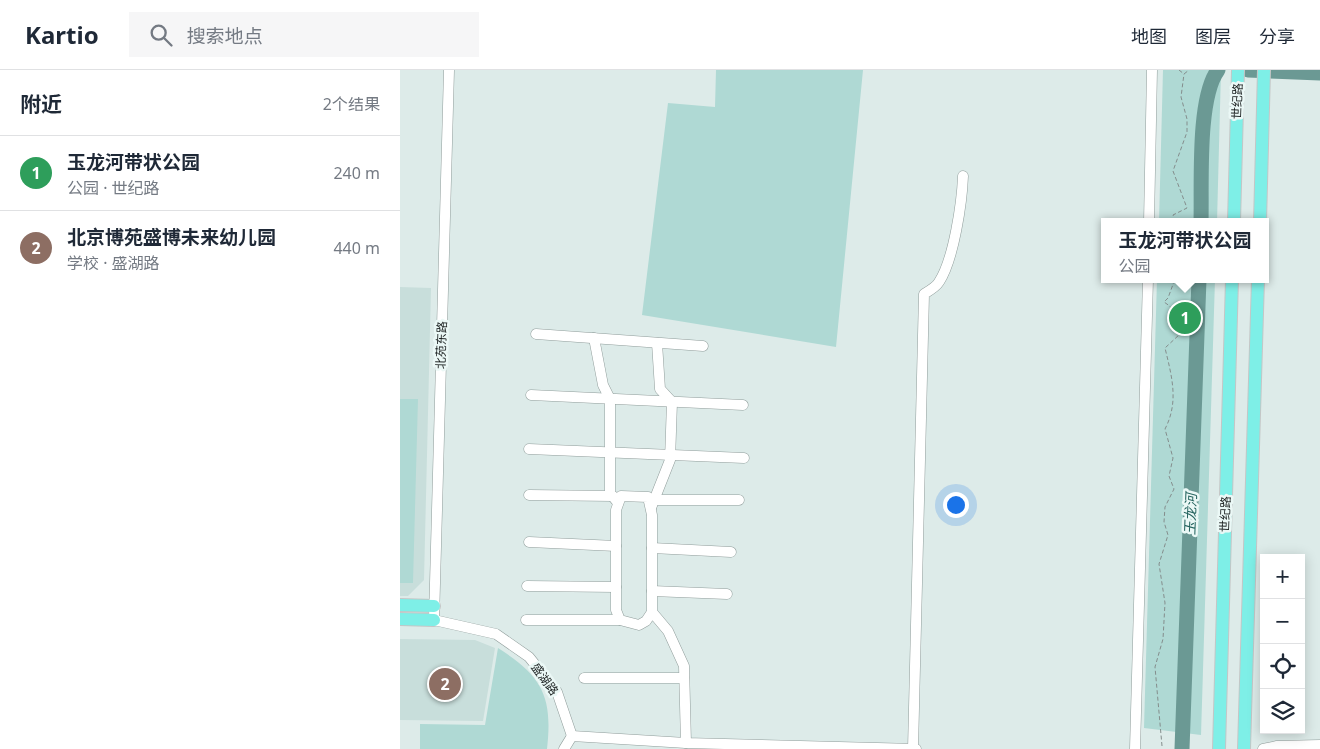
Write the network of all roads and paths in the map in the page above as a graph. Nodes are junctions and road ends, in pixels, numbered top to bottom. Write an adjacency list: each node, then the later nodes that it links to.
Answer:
1 (449, 70): 42 (street, 北苑东路)
2 (1152, 70): 9 (street)
3 (1178, 70): 7 (path)
4 (1189, 70): 7 (path)
5 (1238, 70): 11 (main road, 世纪路)
6 (1264, 70): 12 (main road, 世纪路)
7 (1184, 74): 10 (path)
8 (963, 176): 55 (street)
9 (1150, 218)
10 (1174, 218)
11 (1234, 218)
12 (1260, 218)
13 (1148, 283): 56 (street)
14 (1174, 283): 53 (path)
15 (1232, 283): 57 (main road, 世纪路)
16 (1258, 283): 58 (main road)
17 (536, 334): 18 (street)
18 (594, 338): 19 (street); 22 (street)
19 (657, 343): 20 (street); 23 (street)
20 (703, 346)
21 (531, 395): 22 (street)
22 (610, 399): 23 (street); 26 (street)
23 (672, 402): 24 (street); 27 (street)
24 (743, 405)
25 (529, 449): 26 (street)
26 (610, 452): 27 (street); 30 (street)
27 (670, 455): 28 (street); 32 (street)
28 (744, 458)
29 (529, 495): 30 (street)
30 (616, 500): 32 (street); 34 (street)
31 (739, 500): 32 (street)
32 (652, 504): 35 (street)
33 (529, 542): 34 (street)
34 (616, 546): 38 (street)
35 (652, 548): 36 (street); 39 (street)
36 (731, 552)
37 (527, 586): 38 (street)
38 (616, 587): 47 (street)
39 (652, 591): 40 (street); 43 (street)
40 (727, 594)
41 (400, 605): 42 (main road)
42 (434, 606): 45 (street, 北苑东路)
43 (652, 612): 47 (street); 49 (street)
44 (400, 619): 45 (main road, 盛湖路)
45 (434, 620): 50 (street, 盛湖路)
46 (526, 620): 47 (street)
47 (620, 620)
48 (584, 678): 49 (street)
49 (684, 678): 51 (street)
50 (572, 736): 51 (street); 54 (street)
51 (686, 744): 55 (street)
52 (1320, 745): 59 (street)
53 (1162, 746)
54 (566, 749)
55 (914, 749)
56 (1135, 749)
57 (1219, 749)
58 (1244, 749)
59 (1263, 749)

